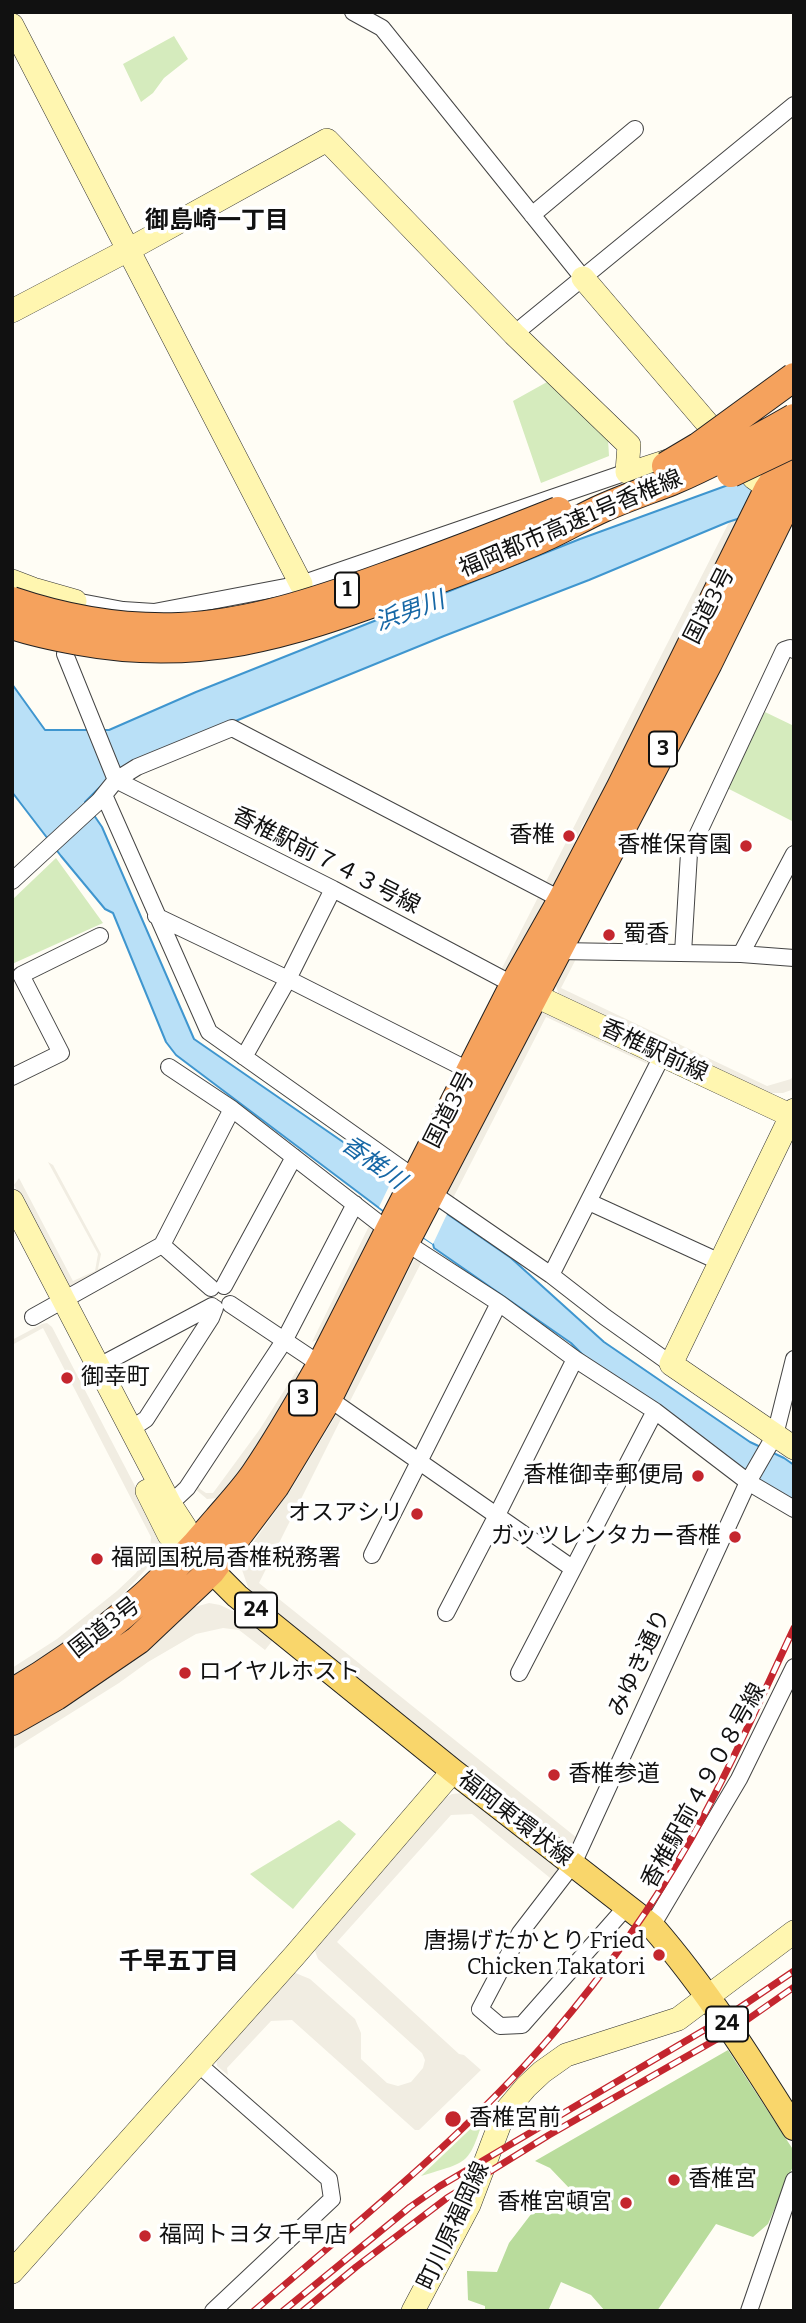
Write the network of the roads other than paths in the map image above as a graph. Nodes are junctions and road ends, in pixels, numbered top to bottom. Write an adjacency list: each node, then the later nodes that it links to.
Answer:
1 (353, 12): 5 (street)
2 (12, 25): 6 (street)
3 (794, 105): 7 (street)
4 (635, 129): 5 (street)
5 (531, 215): 7 (street)
6 (128, 250): 8 (street); 9 (street); 20 (street)
7 (583, 278): 9 (street); 13 (street)
8 (12, 311)
9 (514, 334): 16 (street)
10 (794, 377): 15 (highway, bridge)
11 (794, 400): 15 (highway, 福岡都市高速1号香椎線 / 1, bridge)
12 (794, 418): 18 (highway, 福岡都市高速1号香椎線 / 1, bridge)
13 (723, 443): 16 (street); 17 (street)
14 (791, 448): 17 (highway, 国道3号 / 3); 18 (highway, bridge)
15 (666, 466): 21 (highway, 福岡都市高速1号香椎線 / 1, bridge)
16 (627, 471): 20 (street)
17 (778, 496): 30 (highway, 国道3号 / 3); 33 (highway, 国道3号 / 3)
18 (550, 535): 23 (highway, 福岡都市高速1号香椎線 / 1, bridge)
19 (12, 581): 22 (street)
20 (301, 584): 22 (street)
21 (12, 601)
22 (75, 601): 25 (street)
23 (12, 625)
24 (794, 650): 34 (street)
25 (116, 780): 26 (street); 29 (street, 香椎駅前７４３号線); 30 (street)
26 (102, 798): 28 (street); 31 (street)
27 (794, 855): 35 (street)
28 (12, 881)
29 (333, 889): 37 (street); 38 (street, 香椎駅前７４３号線)
30 (562, 900): 38 (highway, 国道3号 / 3)
31 (156, 916): 37 (street); 40 (street)
32 (100, 936): 43 (street)
33 (558, 951): 34 (street); 38 (highway, 国道3号 / 3)
34 (683, 953): 35 (street)
35 (741, 954): 36 (street)
36 (794, 958)
37 (288, 979): 40 (street); 42 (street)
38 (524, 990): 39 (street, 香椎駅前線); 42 (highway, 国道3号 / 3); 47 (highway, 国道3号 / 3)
39 (663, 1054): 45 (street, 香椎駅前線); 49 (street)
40 (244, 1056): 47 (street)
41 (169, 1067): 44 (street)
42 (470, 1071): 47 (highway, 国道3号 / 3)
43 (12, 1077)
44 (232, 1109): 46 (street); 53 (street)
45 (793, 1115): 54 (street)
46 (294, 1157): 50 (street); 56 (street)
47 (424, 1185): 52 (highway, 国道3号 / 3); 55 (street)
48 (12, 1201): 59 (street)
49 (589, 1202): 54 (street); 55 (street)
50 (355, 1204): 52 (street); 60 (street)
51 (12, 1233): 59 (street)
52 (397, 1236): 57 (street); 64 (highway, 国道3号 / 3); 66 (highway, 国道3号 / 3)
53 (162, 1245): 56 (street); 59 (street)
54 (720, 1262): 63 (street)
55 (551, 1275): 63 (street)
56 (218, 1287): 58 (street)
57 (499, 1303): 61 (street); 71 (street)
58 (219, 1306): 60 (street); 65 (street); 68 (street)
59 (49, 1307): 65 (street); 76 (street)
60 (284, 1341): 64 (street); 73 (street)
61 (575, 1359): 67 (street); 75 (street)
62 (794, 1359): 69 (street, みゆき通り)
63 (671, 1364): 69 (street)
64 (321, 1365): 76 (highway, 国道3号 / 3)
65 (99, 1366): 68 (street)
66 (328, 1398): 71 (street); 79 (highway, 国道3号 / 3)
67 (654, 1411): 72 (street); 78 (street)
68 (131, 1429): 73 (street)
69 (771, 1442): 70 (street); 72 (street, みゆき通り)
70 (794, 1448)
71 (420, 1462): 75 (street); 77 (street)
72 (750, 1478): 74 (street); 86 (street, みゆき通り)
73 (170, 1504): 76 (street)
74 (794, 1509)
75 (496, 1517): 78 (street); 80 (street)
76 (192, 1550): 79 (main road, 福岡東環状線 / 24); 83 (highway, 国道3号 / 3)
77 (372, 1555)
78 (572, 1569): 82 (street)
79 (211, 1571): 84 (highway, 国道3号 / 3); 85 (main road, 福岡東環状線 / 24)
80 (446, 1613)
81 (794, 1667): 88 (street, 香椎駅前４９０８号線)
82 (519, 1674)
83 (12, 1693)
84 (12, 1721)
85 (453, 1771): 86 (main road, 福岡東環状線 / 24); 91 (street)
86 (573, 1864): 87 (main road, 福岡東環状線 / 24); 87 (street, みゆき通り)
87 (626, 1906): 88 (main road, 福岡東環状線 / 24)
88 (652, 1926): 90 (main road, 福岡東環状線 / 24)
89 (794, 1932): 90 (street, 町川原福岡線)
90 (708, 1998): 92 (main road, 福岡東環状線 / 24); 96 (street, 町川原福岡線)
91 (197, 2063): 94 (street); 95 (street)
92 (794, 2128)
93 (794, 2180): 97 (street)
94 (12, 2272)
95 (213, 2311)
96 (413, 2311)
97 (749, 2311)

